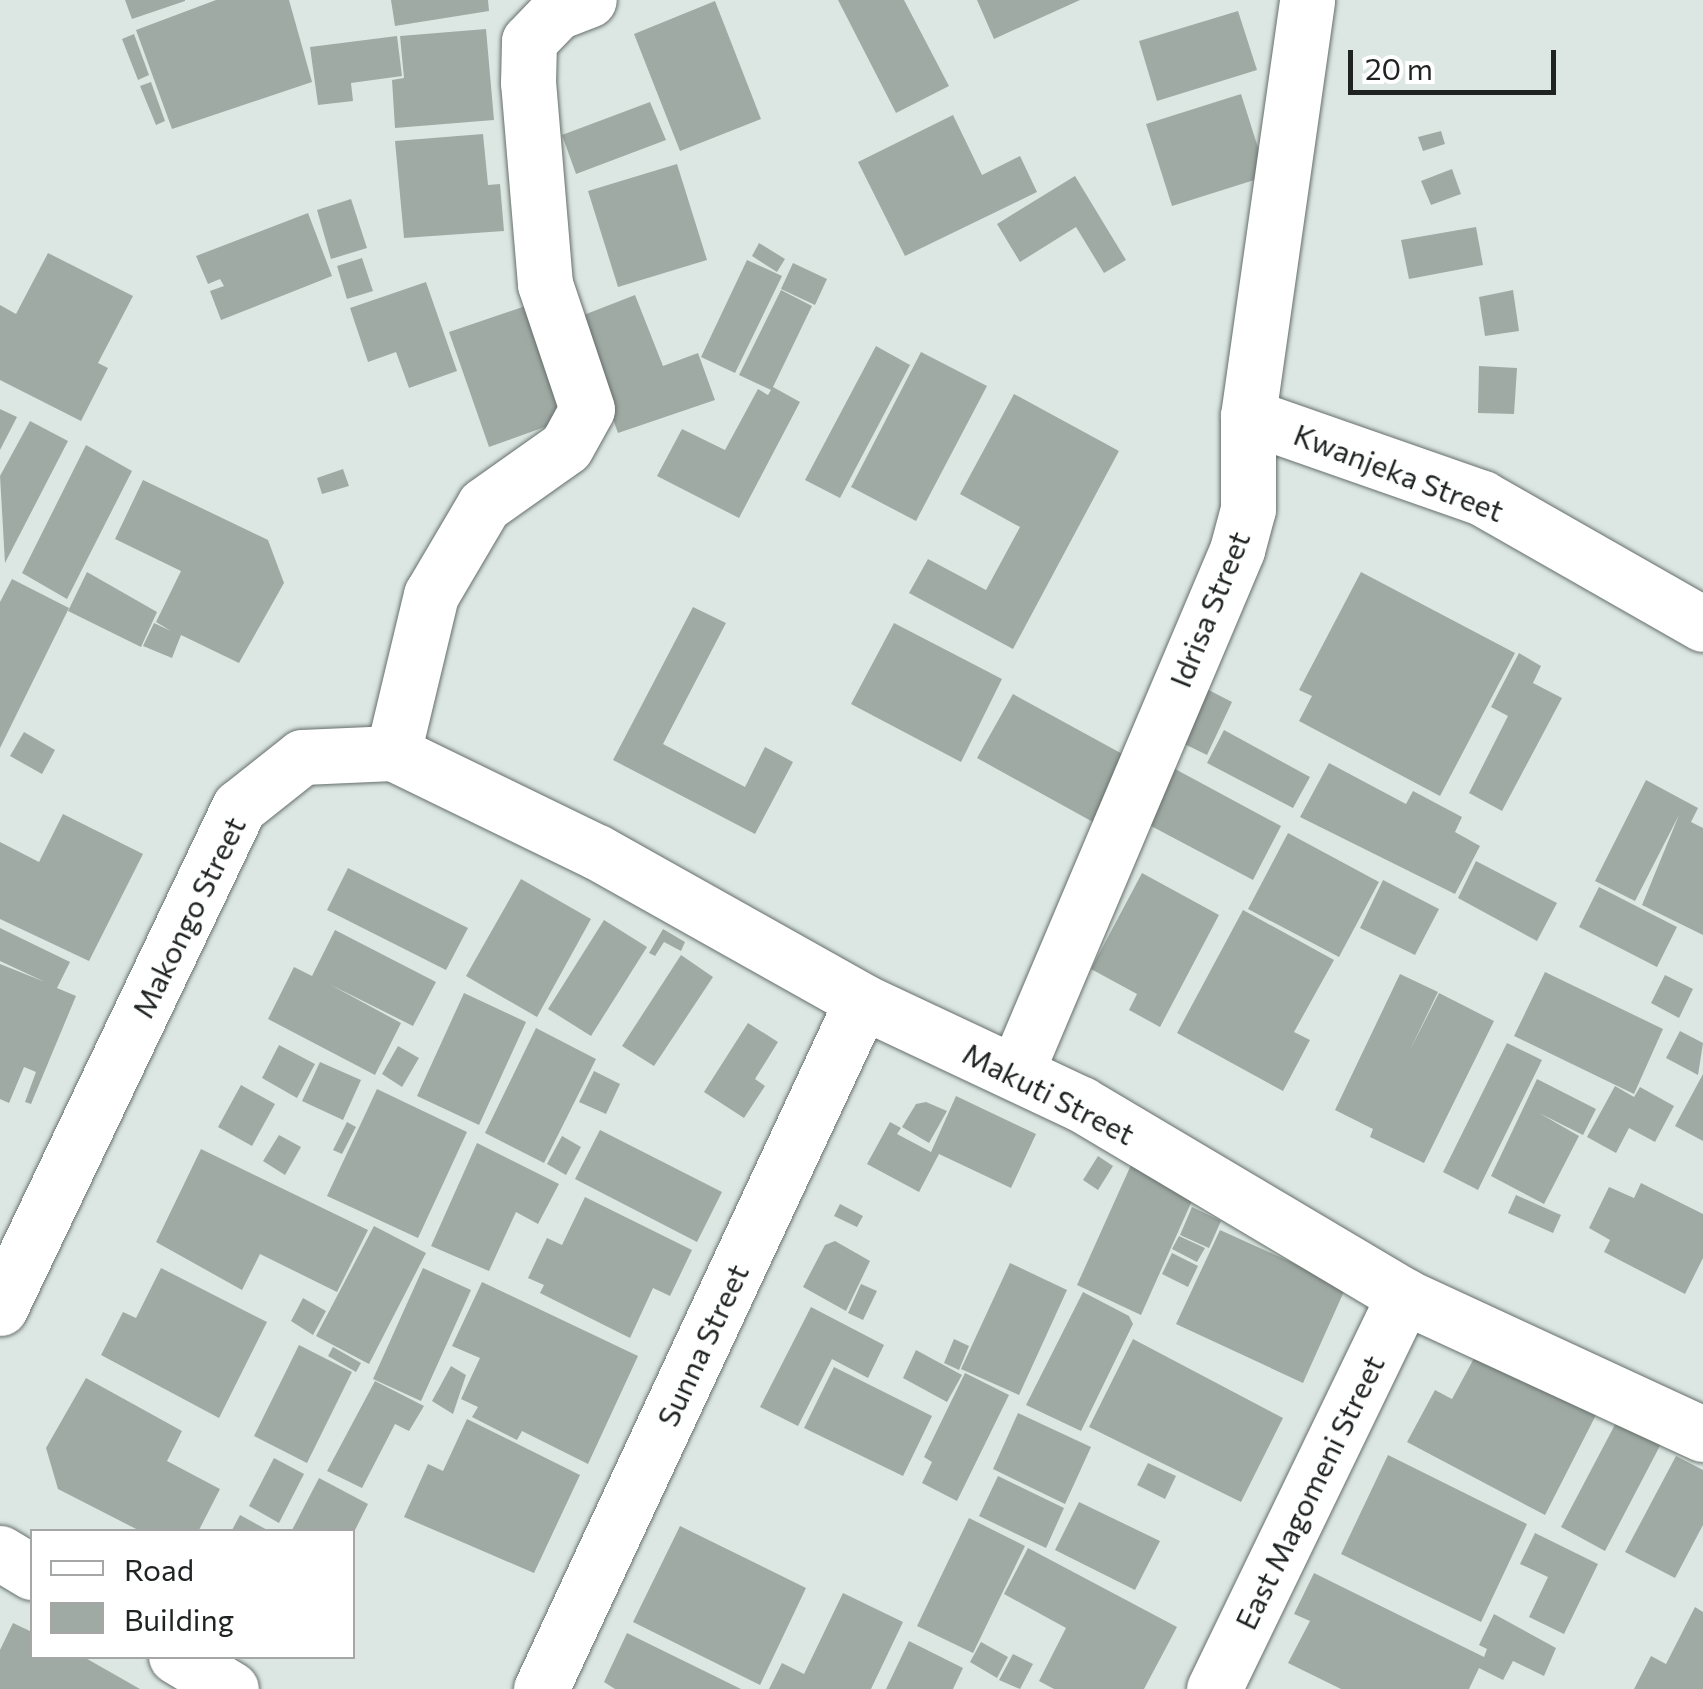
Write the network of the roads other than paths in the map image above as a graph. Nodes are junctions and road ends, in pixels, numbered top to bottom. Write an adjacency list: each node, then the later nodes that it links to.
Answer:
1 (590, 0): 5 (street)
2 (1307, 0): 3 (street, Idrisa Street)
3 (1248, 416): 4 (street, Kwanjeka Street); 7 (street, Idrisa Street)
4 (1703, 624)
5 (393, 753): 6 (street, Makuti Street); 9 (street, Makongo Street)
6 (862, 1001): 7 (street, Makuti Street); 15 (street, Sunna Street)
7 (1016, 1072): 8 (street, Makuti Street)
8 (1404, 1296): 10 (street, Makuti Street); 16 (street, East Magomeni Street)
9 (0, 1308)
10 (1703, 1434)
11 (0, 1553): 12 (street)
12 (30, 1571)
13 (181, 1659): 14 (street)
14 (231, 1689)
15 (541, 1689)
16 (1214, 1689)

